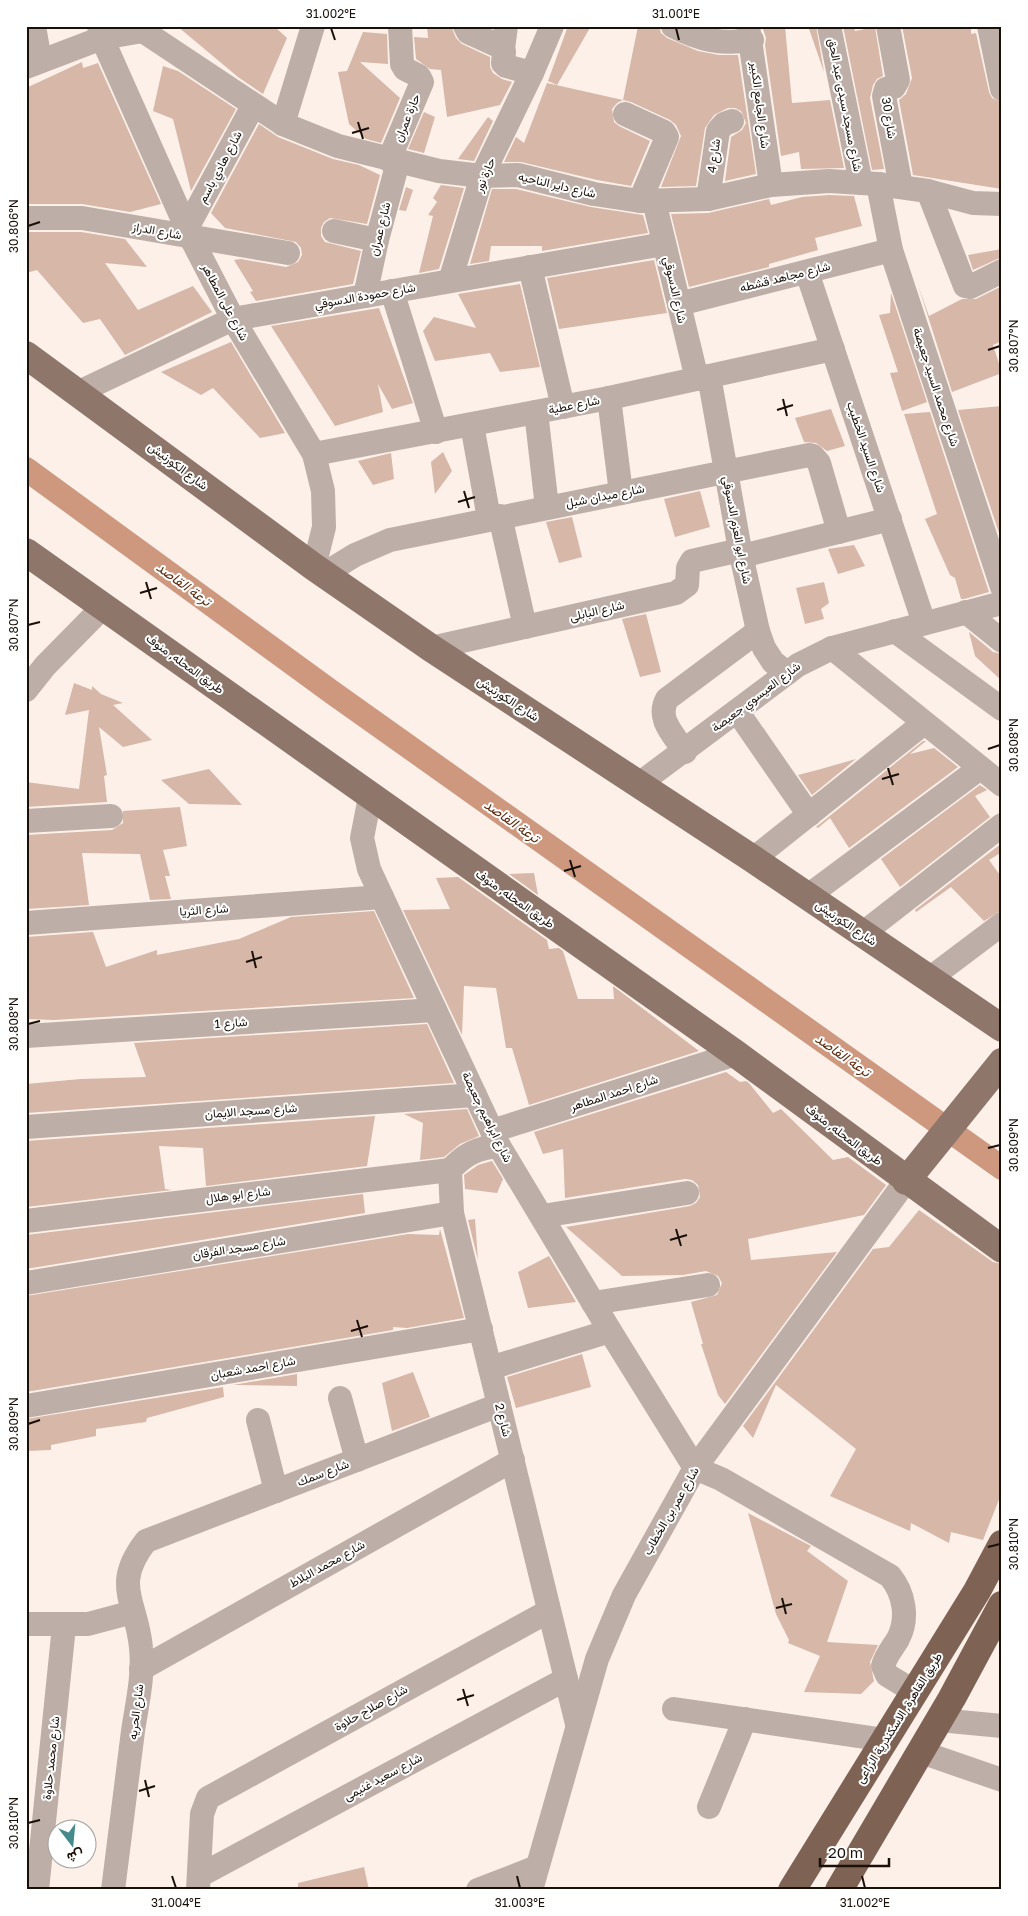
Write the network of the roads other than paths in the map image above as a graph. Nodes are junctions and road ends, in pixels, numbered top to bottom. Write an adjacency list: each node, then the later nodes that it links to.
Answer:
1 (34, 26): 15 (street)
2 (313, 26): 21 (street)
3 (400, 26): 22 (street, حارة عمران)
4 (465, 26): 14 (street)
5 (552, 26): 16 (street, حارة نور)
6 (673, 26): 12 (street)
7 (829, 26): 25 (street, شارع مسجد سيدى عبد الحق)
8 (888, 26): 25 (street, شارع 30)
9 (989, 26): 17 (street)
10 (146, 28): 11 (street); 18 (street, شارع داير الناحيه)
11 (100, 32): 15 (street); 31 (street, شارع على المطاهر)
12 (697, 32): 13 (street)
13 (750, 33): 24 (street, شارع الجامع الكبير)
14 (505, 38): 16 (street)
15 (33, 64)
16 (532, 74): 23 (street, حارة نور)
17 (1002, 89)
18 (254, 106): 21 (street, شارع داير الناحيه); 31 (street, شارع هادي باسم)
19 (625, 114): 28 (street)
20 (732, 121): 27 (street, شارع 4)
21 (283, 124): 22 (street, شارع داير الناحيه)
22 (394, 161): 23 (street, شارع داير الناحيه); 33 (street, شارع عمران)
23 (482, 176): 28 (street, شارع داير الناحيه); 40 (street, حارة نور)
24 (771, 185): 25 (street, شارع داير الناحيه); 27 (street, شارع داير الناحيه)
25 (880, 185): 26 (street, شارع داير الناحيه); 35 (street, شارع محمد السيد جعيصة)
26 (928, 191): 29 (street, شارع داير الناحيه); 39 (street)
27 (708, 199): 28 (street, شارع داير الناحيه)
28 (647, 201): 34 (street, شارع الدسوقي)
29 (1002, 204)
30 (26, 218): 31 (street, شارع الدراز)
31 (189, 232): 36 (street, شارع الدراز); 44 (street, شارع على المطاهر)
32 (334, 232): 33 (street)
33 (377, 240): 42 (street, شارع عمران)
34 (664, 244): 37 (street, شارع حمودة الدسوقي); 43 (street, شارع الدسوقي)
35 (891, 250): 38 (street, شارع مجاهد قشطه); 64 (street, شارع محمد السيد جعيصة)
36 (288, 253)
37 (530, 267): 40 (street, شارع حمودة الدسوقي); 50 (street)
38 (806, 272): 43 (street, شارع مجاهد قشطه); 45 (street, شارع السيد الخطيب)
39 (1002, 272)
40 (450, 281): 41 (street, شارع حمودة الدسوقي)
41 (392, 291): 42 (street, شارع حمودة الدسوقي); 53 (street)
42 (365, 296): 44 (street, شارع حمودة الدسوقي)
43 (678, 304): 47 (street, شارع الدسوقي)
44 (233, 319): 48 (street, شارع حمودة الدسوقي); 54 (street, شارع على المطاهر)
45 (833, 349): 47 (street, شارع عطية); 59 (street, شارع السيد الخطيب)
46 (26, 354): 48 (main road, شارع الكورنيش)
47 (703, 378): 49 (street, شارع عطية); 55 (street, شارع ابو العزم الدسوقي)
48 (79, 392): 63 (main road, شارع الكورنيش)
49 (609, 398): 50 (street, شارع عطية); 56 (street)
50 (563, 407): 51 (street, شارع عطية)
51 (536, 412): 52 (street, شارع عطية); 57 (street)
52 (472, 425): 53 (street, شارع عطية); 58 (street)
53 (436, 432): 54 (street, شارع عطية)
54 (314, 454): 63 (street, شارع على المطاهر)
55 (726, 472): 56 (street, شارع ميدان شبل); 60 (street, شارع ميدان شبل); 62 (street, شارع ابو العزم الدسوقي)
56 (621, 493): 57 (street, شارع ميدان شبل)
57 (547, 507): 58 (street, شارع ميدان شبل)
58 (494, 518): 63 (street, شارع ميدان شبل); 69 (street)
59 (890, 519): 60 (street); 68 (street, شارع السيد الخطيب)
60 (839, 532): 62 (street)
61 (26, 552): 66 (main road, طريق المحله, منوف)
62 (741, 553): 69 (street, شارع البابلى); 70 (street, شارع ابو العزم الدسوقي)
63 (319, 570): 73 (main road, شارع الكورنيش)
64 (1002, 587)
65 (1002, 603): 67 (street, شارع العيسوي جعيصة)
66 (104, 606): 76 (street); 83 (main road, طريق المحله, منوف)
67 (966, 612): 68 (street, شارع العيسوي جعيصة); 72 (street)
68 (924, 623): 71 (street, شارع العيسوي جعيصة)
69 (525, 627): 73 (street, شارع البابلى)
70 (758, 631): 75 (street, شارع ابو العزم الدسوقي); 80 (street)
71 (895, 631): 74 (street, شارع العيسوي جعيصة); 77 (street)
72 (1002, 641)
73 (431, 648): 82 (main road, شارع الكورنيش)
74 (832, 648): 75 (street, شارع العيسوي جعيصة); 79 (street)
75 (787, 673): 78 (street, شارع العيسوي جعيصة)
76 (26, 690)
77 (1002, 710)
78 (737, 712): 80 (street, شارع العيسوي جعيصة); 84 (street)
79 (924, 722): 81 (street); 84 (street)
80 (685, 752): 82 (street, شارع العيسوي جعيصة)
81 (995, 778): 89 (street)
82 (639, 784): 88 (main road, شارع الكورنيش)
83 (370, 796): 90 (street, شارع ابراهيم جعيصة); 98 (main road, طريق المحله, منوف)
84 (809, 815): 88 (street)
85 (111, 816): 86 (street)
86 (26, 821)
87 (1002, 825): 93 (street)
88 (753, 859): 89 (main road, شارع الكورنيش)
89 (808, 896): 93 (main road, شارع الكورنيش)
90 (382, 897): 91 (street, شارع الثريا); 95 (street, شارع ابراهيم جعيصة)
91 (26, 923)
92 (1002, 924): 94 (street)
93 (862, 934): 94 (main road, شارع الكورنيش)
94 (929, 979): 96 (main road, شارع الكورنيش)
95 (435, 1010): 97 (street, شارع 1); 100 (street, شارع ابراهيم جعيصة)
96 (1002, 1028)
97 (26, 1036)
98 (736, 1054): 102 (street, شارع احمد المطاهر); 104 (main road, طريق المحله, منوف)
99 (1001, 1062): 104 (main road)
100 (475, 1094): 101 (street, شارع مسجد الايمان); 102 (street, شارع ابراهيم جعيصة)
101 (26, 1127)
102 (495, 1138): 103 (street); 107 (street, شارع ابراهيم جعيصة)
103 (450, 1170): 106 (street, شارع 2); 108 (street, شارع ابو هلال)
104 (906, 1181): 109 (main road, طريق المحله, منوف); 122 (street, شارع عمر بن الخطاب)
105 (687, 1193): 107 (street)
106 (452, 1213): 110 (street, شارع مسجد الفرقان); 113 (street, شارع 2)
107 (542, 1216): 112 (street, شارع ابراهيم جعيصة)
108 (26, 1221)
109 (1002, 1249)
110 (26, 1283)
111 (708, 1285): 112 (street)
112 (594, 1303): 114 (street, شارع ابراهيم جعيصة)
113 (480, 1329): 115 (street, شارع 2); 118 (street, شارع احمد شعبان)
114 (610, 1331): 115 (street); 122 (street, شارع ابراهيم جعيصة)
115 (490, 1368): 117 (street, شارع 2)
116 (340, 1398): 120 (street)
117 (499, 1405): 120 (street, شارع سمك); 121 (street, شارع 2)
118 (26, 1406)
119 (258, 1420): 123 (street)
120 (357, 1460): 123 (street, شارع سمك)
121 (512, 1460): 128 (street, شارع 2); 132 (street, شارع محمد البلاط)
122 (695, 1468): 134 (street); 138 (street, شارع عمر بن الخطاب)
123 (276, 1491): 124 (street, شارع سمك)
124 (146, 1541): 129 (street, شارع الحريه)
125 (1002, 1544): 126 (highway, طريق القاهرة, الاسكندرية الزراعى)
126 (977, 1591): 127 (highway); 134 (highway, طريق القاهرة, الاسكندرية الزراعى)
127 (1002, 1604): 136 (highway)
128 (549, 1611): 133 (street, شارع 2); 145 (street, شارع صلاح حلاوة)
129 (133, 1612): 131 (street); 132 (street, شارع الحريه)
130 (26, 1624): 131 (street)
131 (64, 1626): 146 (street, شارع محمد حلاوة)
132 (141, 1668): 147 (street, شارع الحريه)
133 (566, 1678): 138 (street, شارع 2); 145 (street, شارع سعيد غنيمى)
134 (918, 1687): 136 (highway); 140 (highway, طريق القاهرة, الاسكندرية الزراعى)
135 (674, 1708): 137 (street)
136 (946, 1709): 139 (street); 141 (highway)
137 (746, 1719): 140 (street); 143 (street)
138 (577, 1725): 144 (street, شارع عمر بن الخطاب)
139 (1002, 1726)
140 (885, 1740): 150 (highway, طريق القاهرة, الاسكندرية الزراعى)
141 (920, 1752): 142 (street); 151 (highway)
142 (1002, 1780)
143 (709, 1807)
144 (537, 1867): 148 (street); 149 (street, شارع عمر بن الخطاب)
145 (199, 1883)
146 (37, 1890)
147 (113, 1890)
148 (478, 1890)
149 (531, 1890)
150 (792, 1890)
151 (839, 1890)

